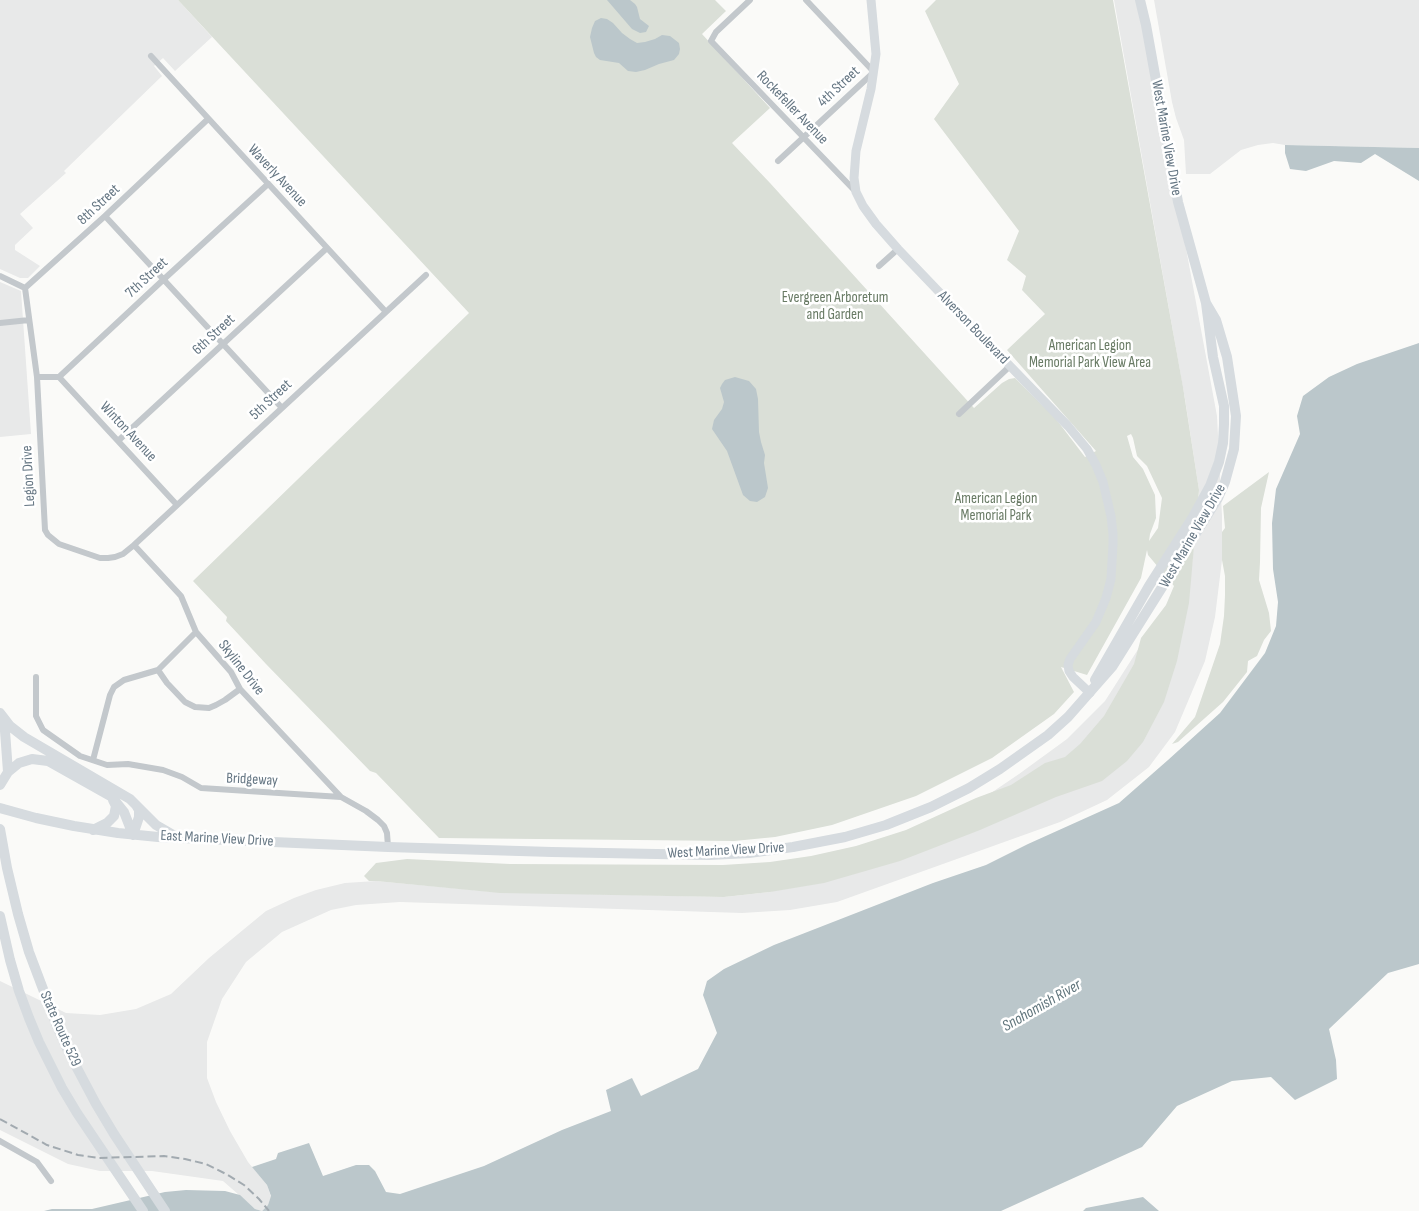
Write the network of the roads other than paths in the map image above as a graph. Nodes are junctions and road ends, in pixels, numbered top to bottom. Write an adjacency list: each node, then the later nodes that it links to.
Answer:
1 (750, 0): 8 (street, Rockefeller Avenue)
2 (806, 0): 6 (street)
3 (871, 0): 6 (main road, Alverson Boulevard)
4 (1140, 0): 20 (main road, West Marine View Drive)
5 (151, 56): 7 (street, Waverly Avenue)
6 (874, 72): 8 (street, 4th Street); 11 (main road, Alverson Boulevard)
7 (208, 119): 10 (street, Waverly Avenue); 12 (street, 8th Street)
8 (803, 138): 9 (street, 4th Street); 11 (street, Rockefeller Avenue)
9 (778, 162)
10 (268, 184): 13 (street, Waverly Avenue); 18 (street, 7th Street)
11 (856, 192): 14 (main road, Alverson Boulevard)
12 (105, 216): 18 (street); 19 (street, 8th Street)
13 (327, 248): 21 (street, Waverly Avenue); 24 (street, 6th Street)
14 (898, 249): 15 (street); 25 (main road, Alverson Boulevard)
15 (880, 266)
16 (426, 275): 21 (street, 5th Street)
17 (0, 276): 19 (street)
18 (163, 280): 24 (street); 27 (street, 7th Street)
19 (26, 288): 22 (street, Legion Drive)
20 (1206, 303): 37 (main road, West Marine View Drive); 37 (main road, West Marine View Drive)
21 (386, 312): 28 (street, 5th Street)
22 (29, 320): 23 (street); 26 (street, Legion Drive)
23 (0, 323)
24 (223, 344): 28 (street); 30 (street, 6th Street)
25 (1010, 366): 29 (street); 37 (main road, Alverson Boulevard)
26 (37, 377): 27 (street); 32 (street, Legion Drive)
27 (59, 377): 30 (street, Winton Avenue)
28 (282, 408): 31 (street, 5th Street)
29 (959, 414)
30 (119, 440): 31 (street, Winton Avenue)
31 (177, 504): 32 (street, 5th Street)
32 (134, 546): 33 (street, Skyline Drive)
33 (196, 632): 34 (street); 36 (street, Skyline Drive)
34 (158, 670): 36 (street); 39 (street)
35 (36, 677): 39 (street, Bridgeway)
36 (240, 689): 43 (street, Skyline Drive)
37 (1090, 693): 51 (main road, West Marine View Drive)
38 (1, 715): 40 (main road); 44 (main road)
39 (93, 760): 43 (street, Bridgeway)
40 (8, 772): 41 (main road); 42 (main road)
41 (0, 785)
42 (112, 797): 47 (main road); 48 (main road)
43 (341, 797): 50 (street, Bridgeway)
44 (130, 799): 48 (main road); 49 (main road)
45 (0, 808): 47 (main road, East Marine View Drive)
46 (0, 829): 56 (main road, State Route 529)
47 (93, 830): 48 (main road, East Marine View Drive)
48 (133, 835): 49 (main road, East Marine View Drive)
49 (180, 838): 50 (main road, East Marine View Drive)
50 (388, 847): 51 (main road, East Marine View Drive)
51 (438, 848)
52 (0, 916): 55 (main road, State Route 529)
53 (0, 1141): 54 (street)
54 (51, 1181)
55 (143, 1211)
56 (165, 1211)

